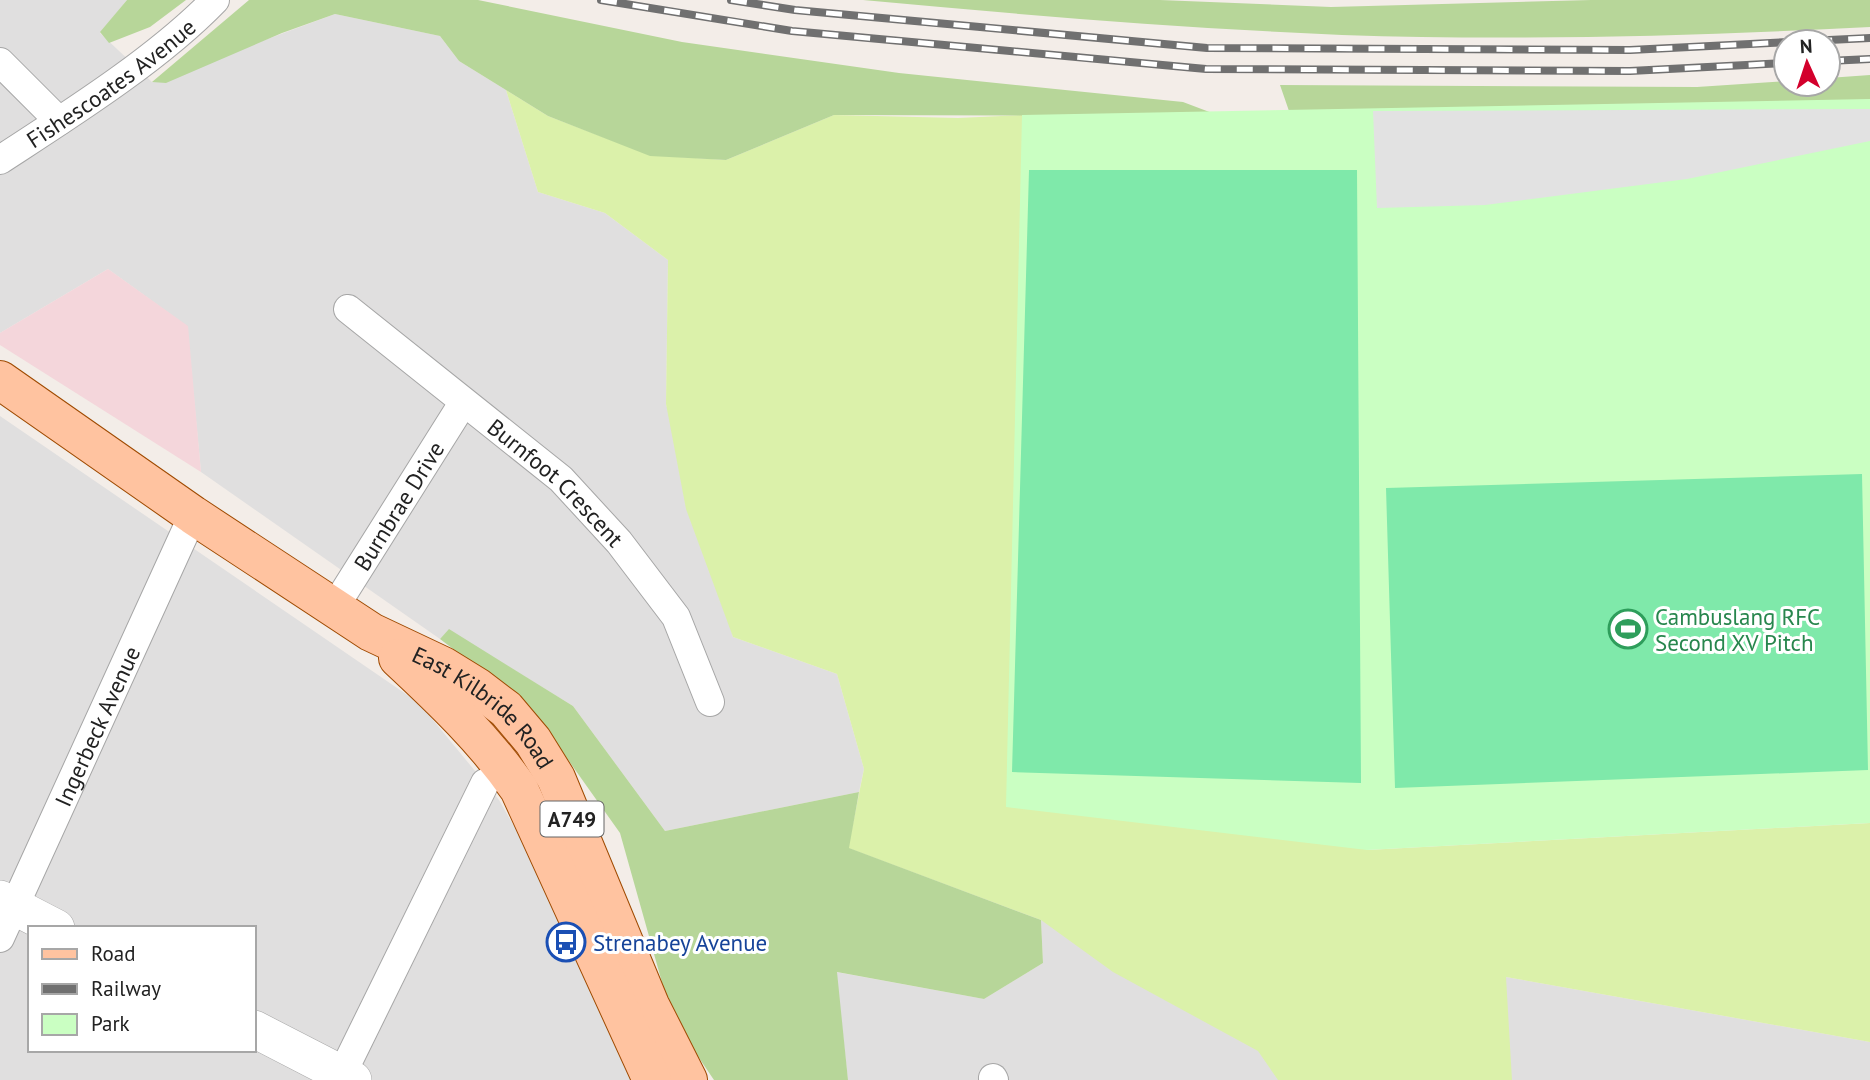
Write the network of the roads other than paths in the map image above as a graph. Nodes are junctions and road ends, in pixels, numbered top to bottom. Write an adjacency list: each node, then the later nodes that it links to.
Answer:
1 (215, 0): 3 (street, Fishescoates Avenue)
2 (0, 62): 3 (street)
3 (60, 121): 4 (street, Fishescoates Avenue)
4 (0, 160)
5 (348, 309): 7 (street, Burnfoot Crescent)
6 (0, 380): 8 (main road, East Kilbride Road / A749)
7 (463, 403): 9 (street, Burnbrae Drive); 11 (street, Burnfoot Crescent)
8 (193, 515): 9 (main road, East Kilbride Road / A749); 13 (street, Ingerbeck Avenue)
9 (334, 608): 10 (main road, East Kilbride Road / A749)
10 (371, 632): 17 (main road, East Kilbride Road / A749); 18 (main road, East Kilbride Road / A749)
11 (710, 702)
12 (485, 783): 16 (street)
13 (5, 914): 14 (street)
14 (49, 926)
15 (256, 1030): 16 (street)
16 (344, 1078)
17 (652, 1080)
18 (688, 1080)

